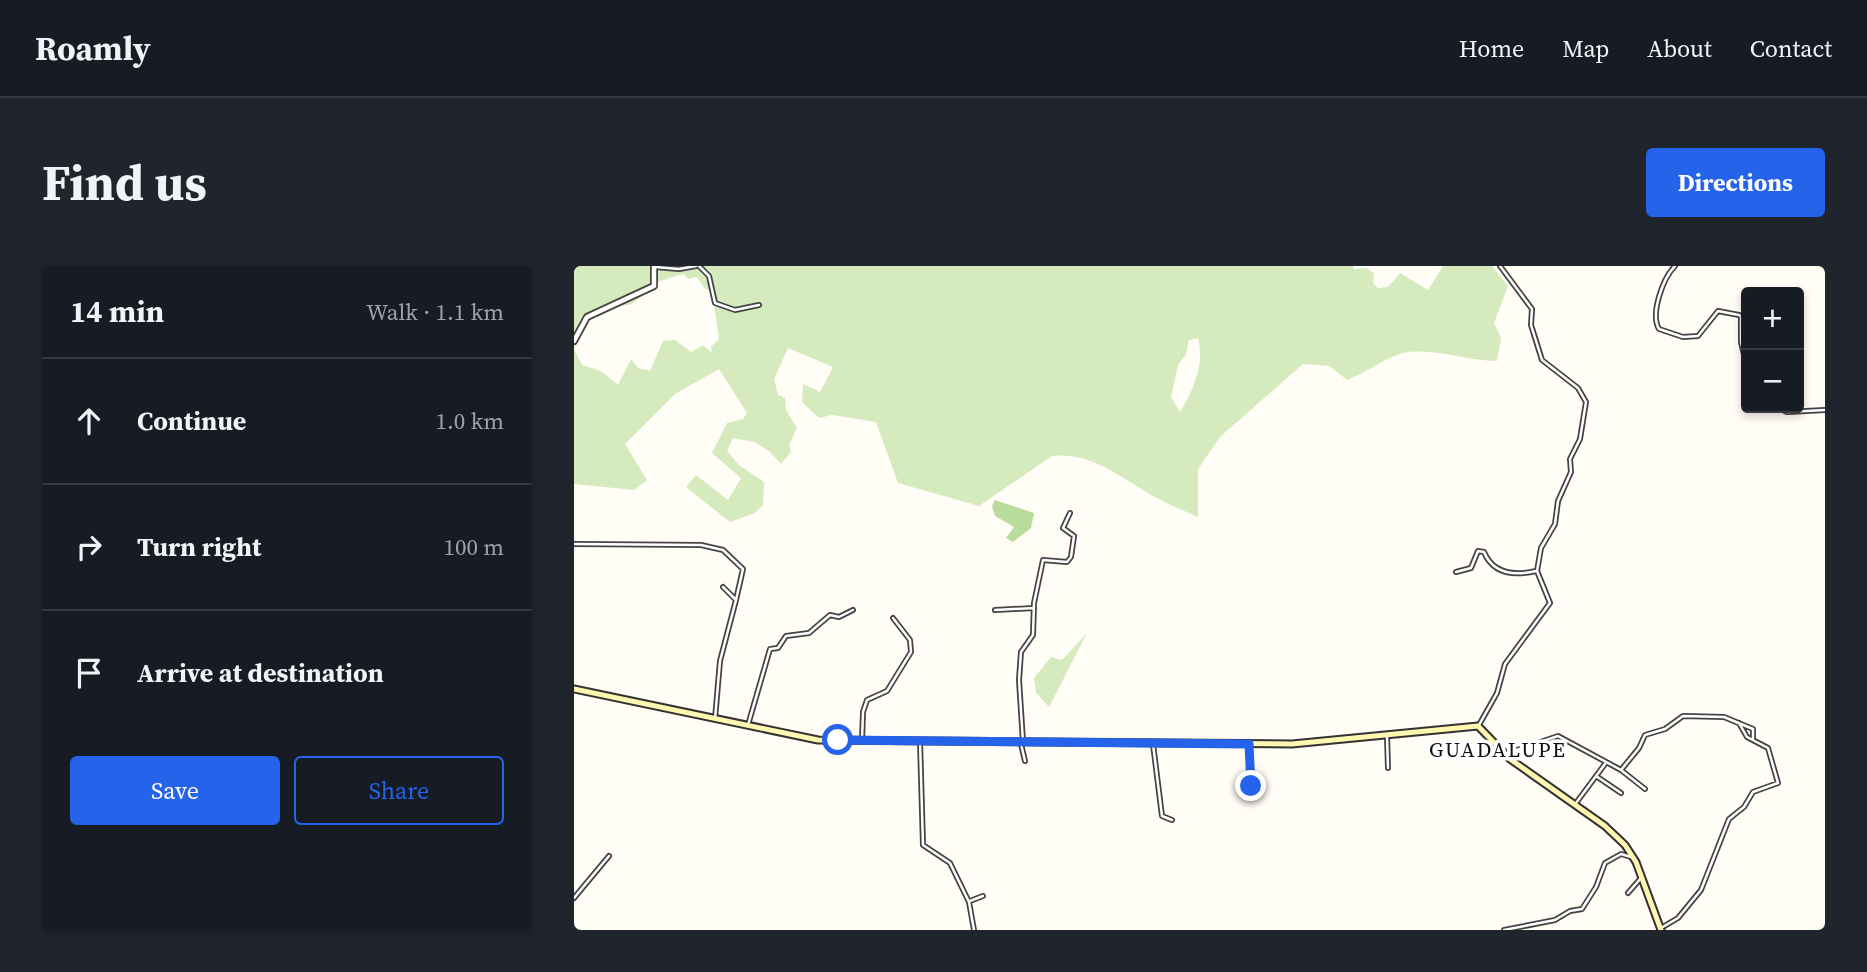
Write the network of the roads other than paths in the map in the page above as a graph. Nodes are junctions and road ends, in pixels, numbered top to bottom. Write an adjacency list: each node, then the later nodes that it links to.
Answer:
1 (654, 266): 2 (street); 7 (street)
2 (697, 266): 5 (street)
3 (1500, 266): 12 (street)
4 (1675, 266): 6 (street)
5 (759, 305)
6 (1741, 316)
7 (574, 341)
8 (1825, 410): 9 (street)
9 (1804, 411)
10 (1070, 513): 16 (street)
11 (574, 544): 15 (street)
12 (1537, 571): 13 (street); 24 (street)
13 (1456, 572)
14 (723, 587): 15 (street)
15 (736, 600): 21 (street)
16 (1034, 608): 18 (street); 29 (street)
17 (853, 610): 23 (street)
18 (995, 610)
19 (893, 618): 26 (street)
20 (574, 689): 21 (main road)
21 (715, 719): 23 (main road)
22 (1737, 720): 27 (street); 27 (street); 36 (street)
23 (748, 725): 26 (main road)
24 (1478, 726): 25 (main road); 32 (main road)
25 (1387, 736): 31 (main road); 35 (street)
26 (862, 740): 28 (main road)
27 (1753, 740): 50 (street)
28 (920, 741): 29 (main road); 49 (street)
29 (1022, 742): 30 (main road); 33 (street)
30 (1153, 744): 31 (main road); 42 (street)
31 (1249, 744): 38 (street)
32 (1505, 754): 34 (street); 41 (main road)
33 (1025, 761)
34 (1605, 764): 36 (street); 37 (street)
35 (1388, 768)
36 (1620, 770): 39 (street)
37 (1596, 776): 40 (street); 41 (street)
38 (1251, 786)
39 (1645, 789)
40 (1621, 793)
41 (1573, 807): 44 (main road)
42 (1172, 820)
43 (609, 856): 48 (street)
44 (1633, 856): 45 (main road); 52 (street)
45 (1642, 877): 46 (street); 50 (main road)
46 (1628, 893)
47 (983, 895): 49 (street)
48 (574, 898)
49 (969, 902): 51 (street)
50 (1660, 929)
51 (974, 930)
52 (1504, 930)

